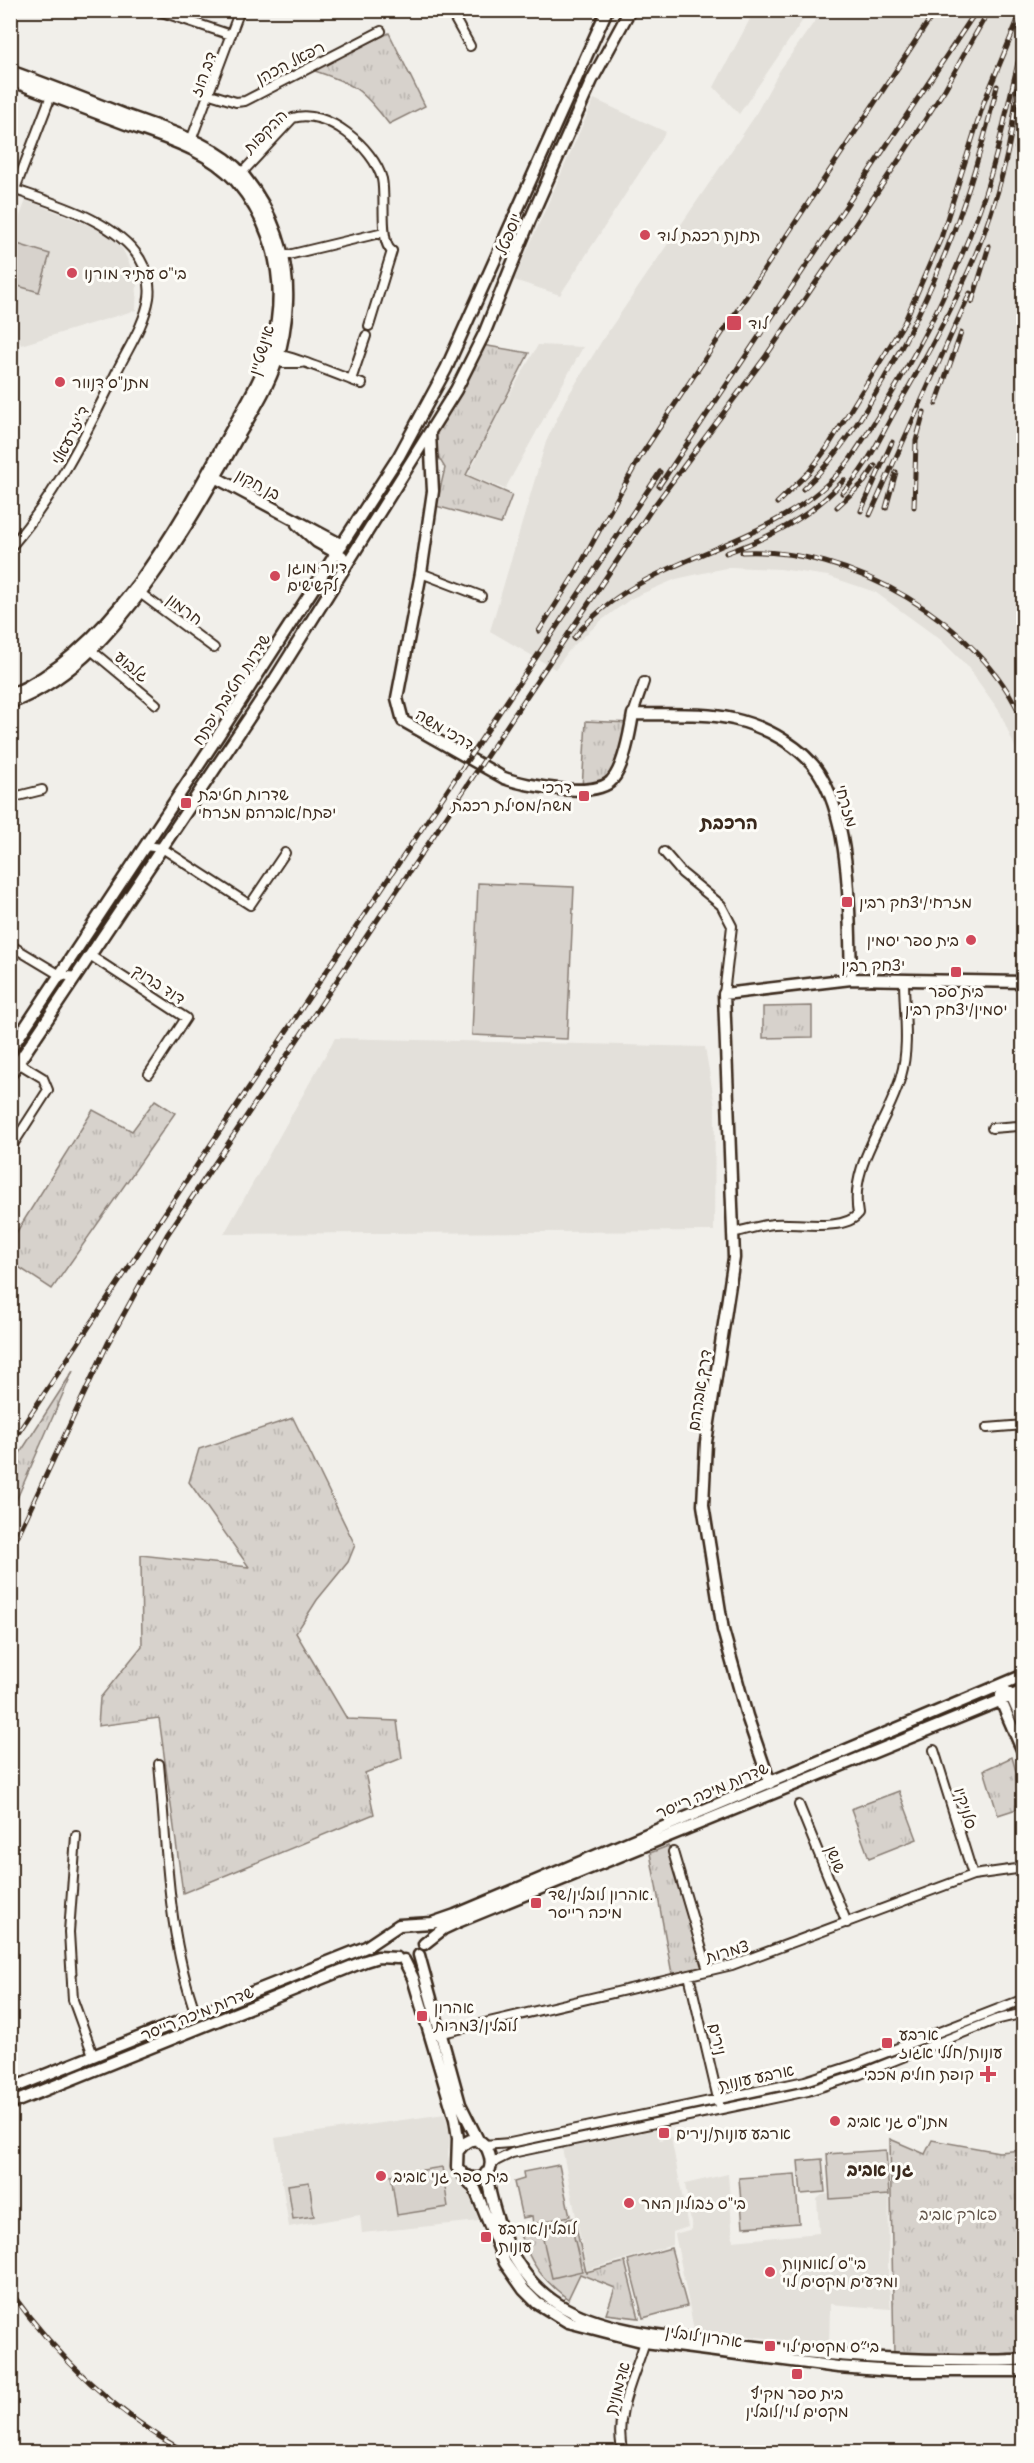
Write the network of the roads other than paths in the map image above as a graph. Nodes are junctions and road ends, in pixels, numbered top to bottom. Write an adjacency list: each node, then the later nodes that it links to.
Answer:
1 (156, 10): 7 (street)
2 (240, 10): 7 (street, דב הוז)
3 (450, 10): 8 (street)
4 (607, 10): 23 (street, יוספטל)
5 (630, 10): 24 (street, יוספטל)
6 (381, 31): 12 (street, רפאל הכהן)
7 (231, 35): 12 (street, דב הוז)
8 (470, 46)
9 (10, 71): 11 (street, אינשטיין)
10 (10, 80): 11 (street, אינשטיין)
11 (52, 92): 13 (street, אינשטיין); 15 (street, ד'יזרעאלי)
12 (210, 94): 13 (street, דב הוז)
13 (190, 143): 14 (street, אינשטיין)
14 (238, 177): 16 (street, הרקפות); 17 (street, אינשטיין)
15 (13, 189): 28 (street, ד'יזרעאלי)
16 (384, 232): 17 (street); 18 (street, הרקפות)
17 (279, 257): 20 (street, אינשטיין)
18 (369, 326)
19 (366, 336): 21 (street)
20 (275, 356): 21 (street); 27 (street, אינשטיין)
21 (351, 380): 22 (street)
22 (362, 384)
23 (422, 417): 29 (street, שדרות חטיבת יפתח)
24 (430, 434): 25 (street, יוספטל); 26 (street, דרכי משה)
25 (410, 466): 26 (street); 30 (street, שדרות חטיבת יפתח)
26 (433, 471): 31 (street, דרכי משה)
27 (212, 476): 29 (street, בן חקון); 32 (street, אינשטיין); 37 (street, אינשטיין)
28 (10, 548)
29 (339, 550): 30 (street, בן חקון); 43 (street, שדרות חטיבת יפתח)
30 (351, 557): 44 (street, שדרות חטיבת יפתח)
31 (421, 573): 33 (street); 40 (street, דרכי משה)
32 (140, 593): 34 (street, חרמון); 35 (street, אינשטיין)
33 (481, 596)
34 (214, 648)
35 (91, 650): 38 (street, אינשטיין); 39 (street, גלבוע)
36 (644, 682): 40 (street)
37 (10, 695)
38 (10, 703)
39 (156, 704)
40 (633, 714): 51 (street, מזרחי)
41 (42, 790): 42 (street)
42 (10, 798)
43 (145, 846): 44 (street); 49 (street, שדרות חטיבת יפתח)
44 (162, 848): 46 (street); 48 (street, שדרות חטיבת יפתח)
45 (664, 852): 54 (street)
46 (285, 853)
47 (10, 945): 49 (street)
48 (91, 956): 50 (street, שדרות חטיבת יפתח); 57 (street, דוד ברוך)
49 (60, 975): 50 (street); 55 (street, שדרות חטיבת יפתח)
50 (76, 977): 56 (street, שדרות חטיבת יפתח)
51 (851, 979): 52 (street, יצחק רבין); 54 (street, יצחק רבין)
52 (904, 980): 53 (street, יצחק רבין); 62 (street)
53 (1023, 982)
54 (724, 994): 62 (street, דרך אברהם)
55 (10, 1050)
56 (20, 1064): 58 (street, שדרות חטיבת יפתח); 61 (street)
57 (149, 1074)
58 (10, 1075)
59 (1023, 1121): 60 (street)
60 (992, 1128)
61 (10, 1149)
62 (732, 1233): 73 (street, דרך אברהם)
63 (1023, 1425): 64 (street)
64 (987, 1428)
65 (1023, 1676): 66 (street, שדרות מיכה רייסר)
66 (1001, 1685): 68 (street); 73 (street, שדרות מיכה רייסר)
67 (1023, 1691): 68 (street, שדרות מיכה רייסר)
68 (1006, 1698): 69 (street); 71 (street); 82 (street, שדרות מיכה רייסר)
69 (1023, 1725)
70 (934, 1750): 78 (street, סלניקיו)
71 (1023, 1754)
72 (159, 1764): 89 (street)
73 (770, 1783): 80 (street, שדרות מיכה רייסר)
74 (800, 1805): 79 (street, שושן)
75 (76, 1836): 91 (street)
76 (673, 1852): 85 (street)
77 (1023, 1868): 78 (street, צמרות)
78 (972, 1875): 79 (street, צמרות)
79 (847, 1923): 85 (street, צמרות)
80 (411, 1925): 81 (street); 82 (street)
81 (390, 1933): 84 (street); 89 (street, שדרות מיכה רייסר)
82 (424, 1944): 83 (street)
83 (419, 1955): 84 (street); 90 (street)
84 (400, 1959): 90 (street); 94 (street, שדרות מיכה רייסר)
85 (708, 1970): 86 (street, צמרות)
86 (689, 1975): 90 (street, צמרות); 93 (street, נירים)
87 (1023, 1999): 93 (street, ארבע עונות)
88 (1023, 2013): 95 (street, ארבע עונות)
89 (196, 2014): 91 (street, שדרות מיכה רייסר)
90 (435, 2035): 96 (street); 97 (street)
91 (93, 2055): 92 (street, שדרות מיכה רייסר)
92 (10, 2089)
93 (719, 2100): 95 (street, נירים); 96 (street, ארבע עונות)
94 (10, 2104)
95 (721, 2110): 98 (street, ארבע עונות)
96 (482, 2143): 97 (street); 98 (street)
97 (458, 2151): 99 (street)
98 (488, 2170): 99 (street); 100 (street, אהרון לובלין)
99 (464, 2175): 100 (street, אהרון לובלין)
100 (646, 2337): 101 (street, אהרון לובלין); 102 (street, אהרון לובלין); 103 (street, אדמונית)
101 (1023, 2359)
102 (1023, 2371)
103 (623, 2452)

